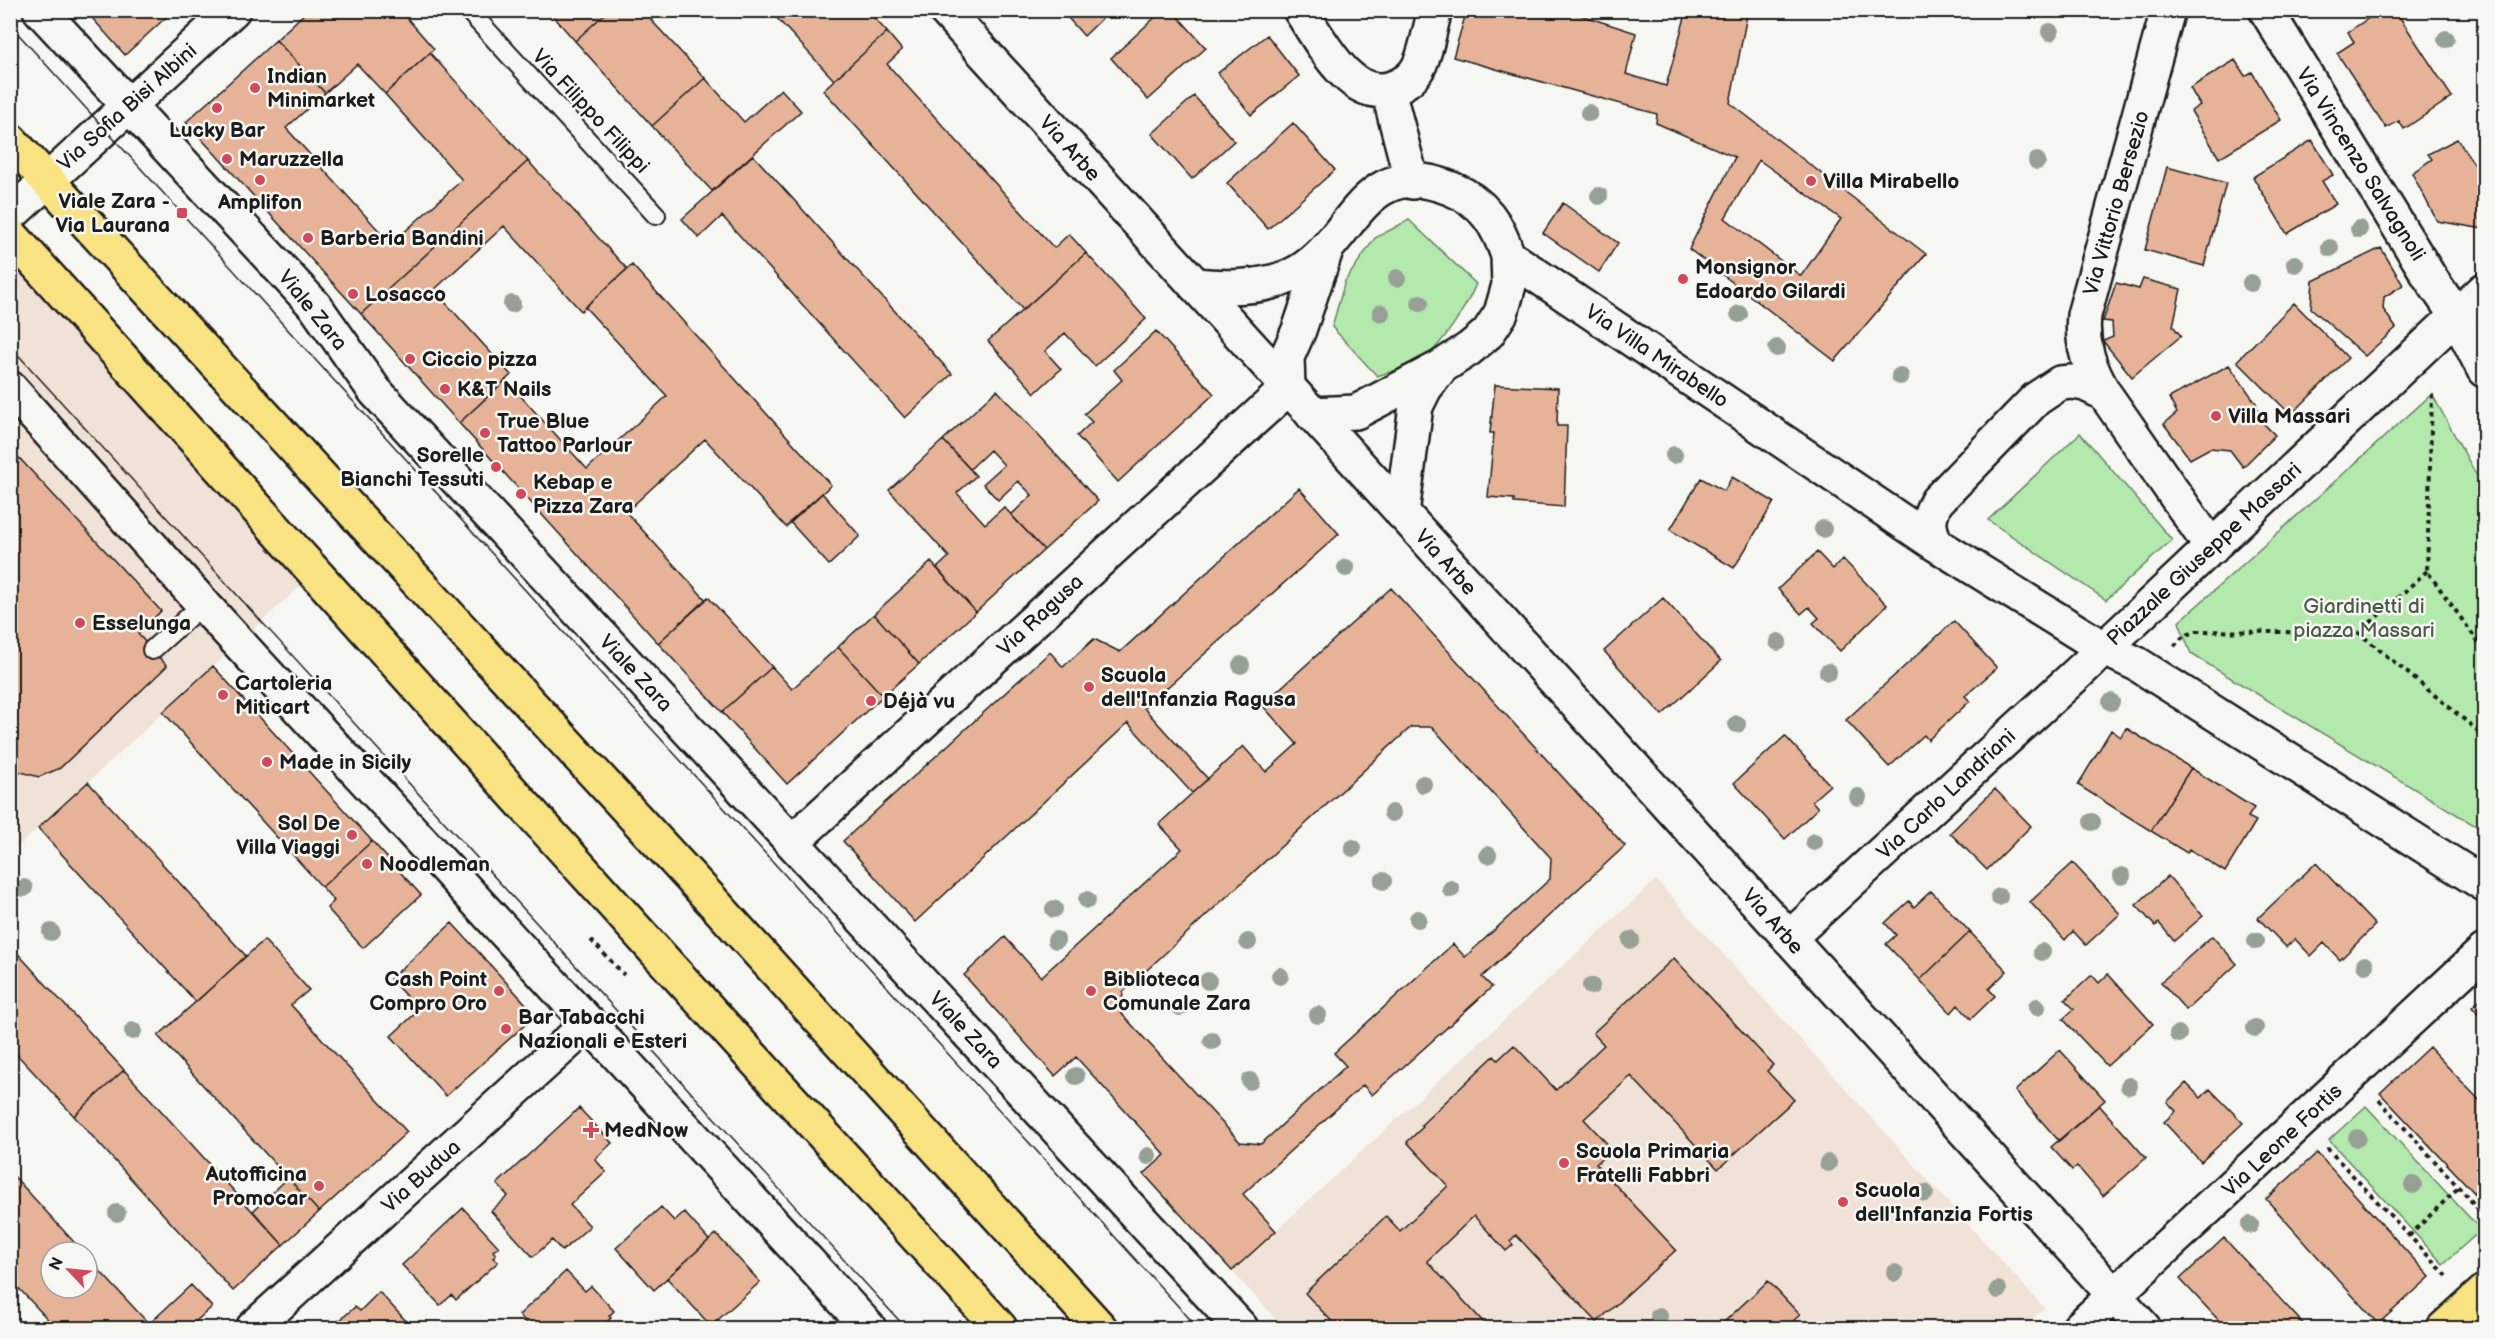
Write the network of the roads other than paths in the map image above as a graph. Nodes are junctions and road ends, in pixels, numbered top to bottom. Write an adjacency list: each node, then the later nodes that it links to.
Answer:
1 (40, 10): 10 (street, Viale Zara)
2 (233, 10): 10 (street, Via Sofia Bisi Albini)
3 (468, 10): 15 (lane, Via Filippo Filippi)
4 (945, 10): 19 (street, Via Arbe)
5 (1300, 10): 9 (street)
6 (1435, 10): 9 (street)
7 (2168, 10): 26 (street, Via Vittorio Bersezio)
8 (2266, 10): 21 (street, Via Vincenzo Salvagnoli)
9 (1388, 90): 13 (street)
10 (129, 106): 12 (street, Via Sofia Bisi Albini); 34 (street, Viale Zara)
11 (10, 140): 12 (main road)
12 (48, 180): 14 (street, Via Sofia Bisi Albini); 44 (main road)
13 (1412, 182): 17 (street); 18 (street)
14 (10, 215)
15 (656, 215)
16 (10, 234): 43 (main road)
17 (1326, 250): 19 (street); 25 (street)
18 (1509, 256): 22 (street, Via Arbe); 29 (street, Via Villa Mirabello)
19 (1195, 285): 25 (street, Via Arbe)
20 (2484, 290): 21 (street, Piazzale Giuseppe Massari)
21 (2457, 317): 23 (street); 30 (street, Piazzale Giuseppe Massari)
22 (1441, 368): 27 (street, Via Arbe); 28 (street, Via Arbe)
23 (2484, 370)
24 (10, 388): 31 (street)
25 (1288, 388): 27 (street, Via Arbe); 34 (street, Via Ragusa)
26 (2104, 393): 29 (street); 30 (street, Via Vittorio Bersezio)
27 (1312, 414): 28 (street, Via Arbe)
28 (1402, 513): 36 (street, Via Arbe)
29 (1937, 545): 32 (street, Via Villa Mirabello)
30 (2212, 548): 32 (street, Piazzale Giuseppe Massari)
31 (203, 604): 33 (lane); 38 (street)
32 (2103, 648): 35 (street, Piazzale Giuseppe Massari); 36 (street, Via Carlo Landriani)
33 (152, 650)
34 (792, 842): 45 (street, Viale Zara)
35 (2484, 884)
36 (1789, 938): 40 (street, Via Arbe)
37 (2484, 951): 40 (street, Via Leone Fortis)
38 (589, 1023): 41 (street, Via Budua); 42 (street)
39 (2484, 1292): 48 (main road)
40 (2114, 1296): 46 (street, Via Leone Fortis); 47 (street, Via Arbe)
41 (253, 1329)
42 (869, 1329)
43 (1000, 1329)
44 (1100, 1329)
45 (1241, 1329)
46 (2079, 1329)
47 (2144, 1329)
48 (2444, 1329)

